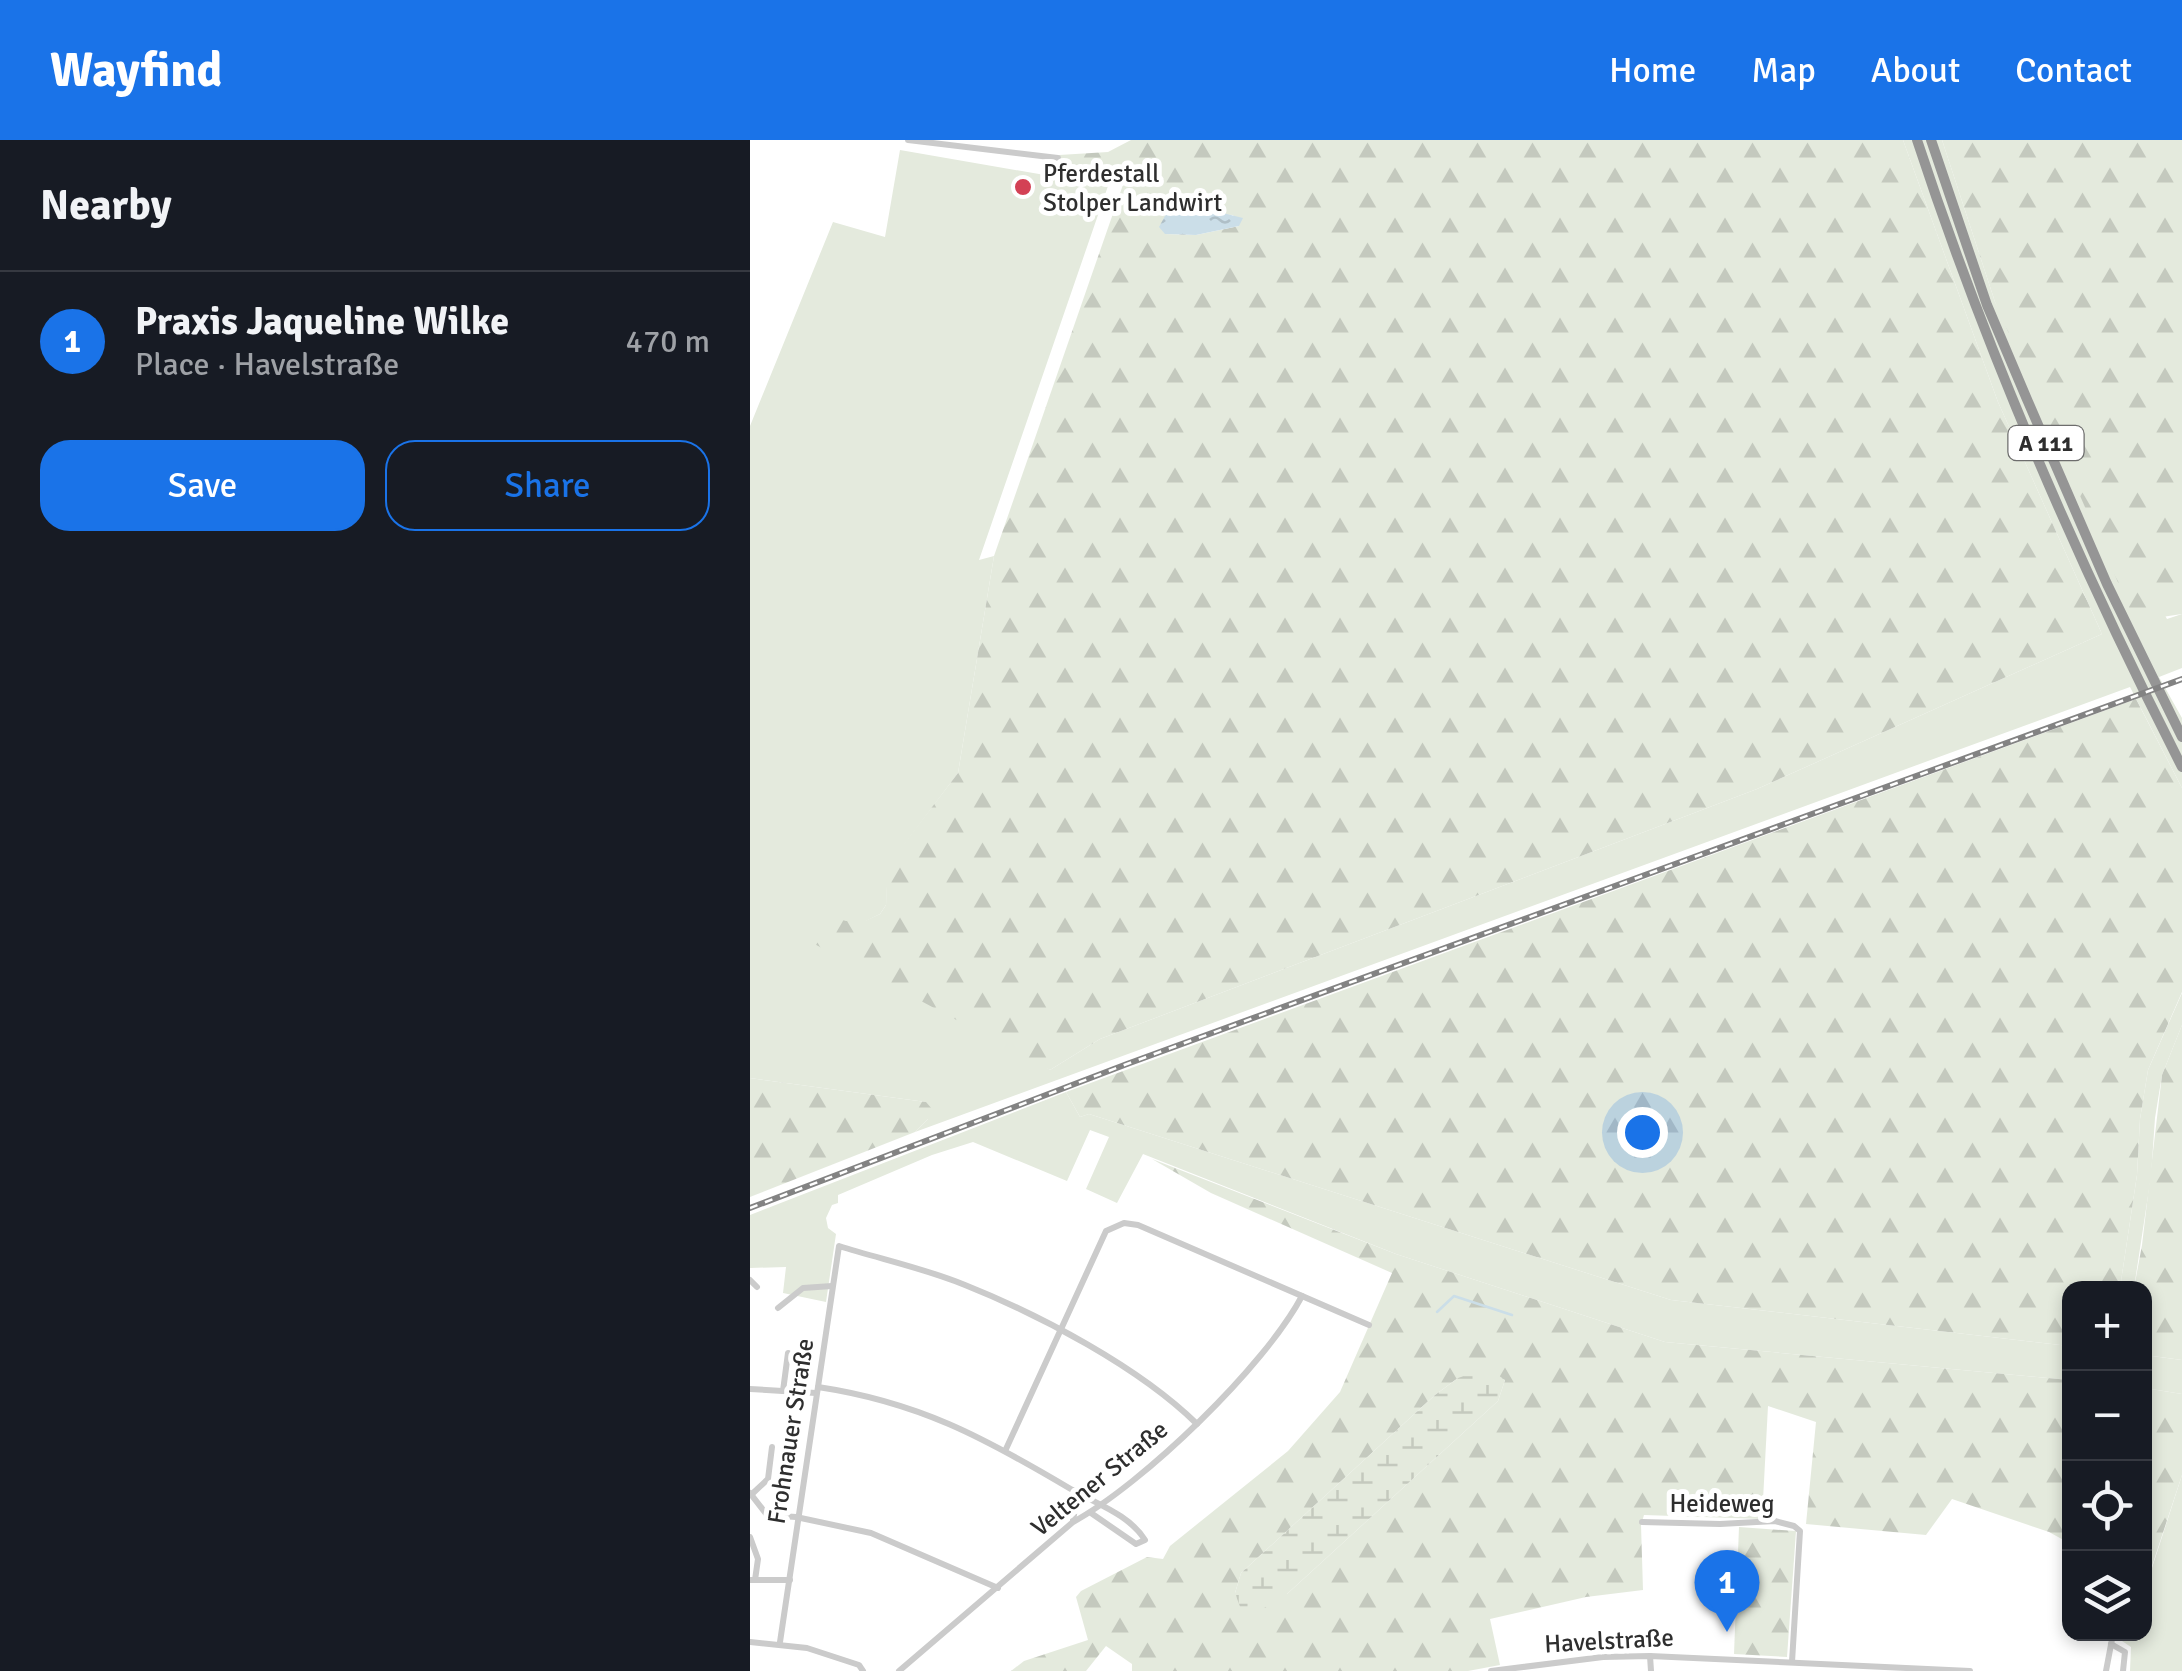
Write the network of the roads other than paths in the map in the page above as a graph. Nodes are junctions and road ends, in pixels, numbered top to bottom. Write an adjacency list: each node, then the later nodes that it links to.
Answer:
1 (908, 140): 4 (street)
2 (1917, 140): 6 (highway, A 111)
3 (1930, 140): 5 (highway, A 111)
4 (1058, 158)
5 (2182, 737)
6 (2182, 767)
7 (750, 1280): 9 (street)
8 (832, 1286): 11 (street, Frohnauer Straße); 13 (street, Frohnauer Straße); 16 (street, Frohnauer Straße)
9 (756, 1287)
10 (1302, 1296): 12 (street); 13 (street); 18 (street, Veltener Straße)
11 (778, 1308)
12 (1369, 1325)
13 (1060, 1329): 18 (street); 20 (street)
14 (788, 1353): 17 (street)
15 (750, 1389): 17 (street)
16 (817, 1390): 17 (street); 20 (street); 25 (street, Frohnauer Straße)
17 (783, 1391)
18 (1196, 1424): 23 (street, Veltener Straße)
19 (772, 1448): 22 (street)
20 (1006, 1449): 21 (street)
21 (1073, 1490): 23 (street); 26 (street)
22 (751, 1493): 25 (street)
23 (1103, 1505): 24 (street, Veltener Straße); 24 (street)
24 (1090, 1512): 26 (street, Veltener Straße)
25 (796, 1517): 30 (street, Frohnauer Straße); 31 (street)
26 (1073, 1522): 31 (street, Veltener Straße)
27 (1642, 1522): 37 (street, Heideweg)
28 (750, 1536): 29 (street)
29 (752, 1580): 30 (street)
30 (790, 1580): 35 (street, Frohnauer Straße)
31 (998, 1588): 41 (street, Veltener Straße)
32 (2111, 1641): 46 (street)
33 (2115, 1641): 47 (street)
34 (750, 1642): 35 (street)
35 (780, 1642): 40 (street)
36 (1650, 1656): 37 (street, Havelstraße); 38 (street, Havelstraße); 43 (street)
37 (1788, 1661): 39 (street, Havelstraße); 44 (street)
38 (1555, 1666): 42 (street, Havelstraße)
39 (1885, 1669): 45 (street, Havelstraße)
40 (863, 1671)
41 (899, 1671)
42 (1490, 1671)
43 (1651, 1671)
44 (1783, 1671)
45 (1970, 1671)
46 (2106, 1671)
47 (2124, 1671)

